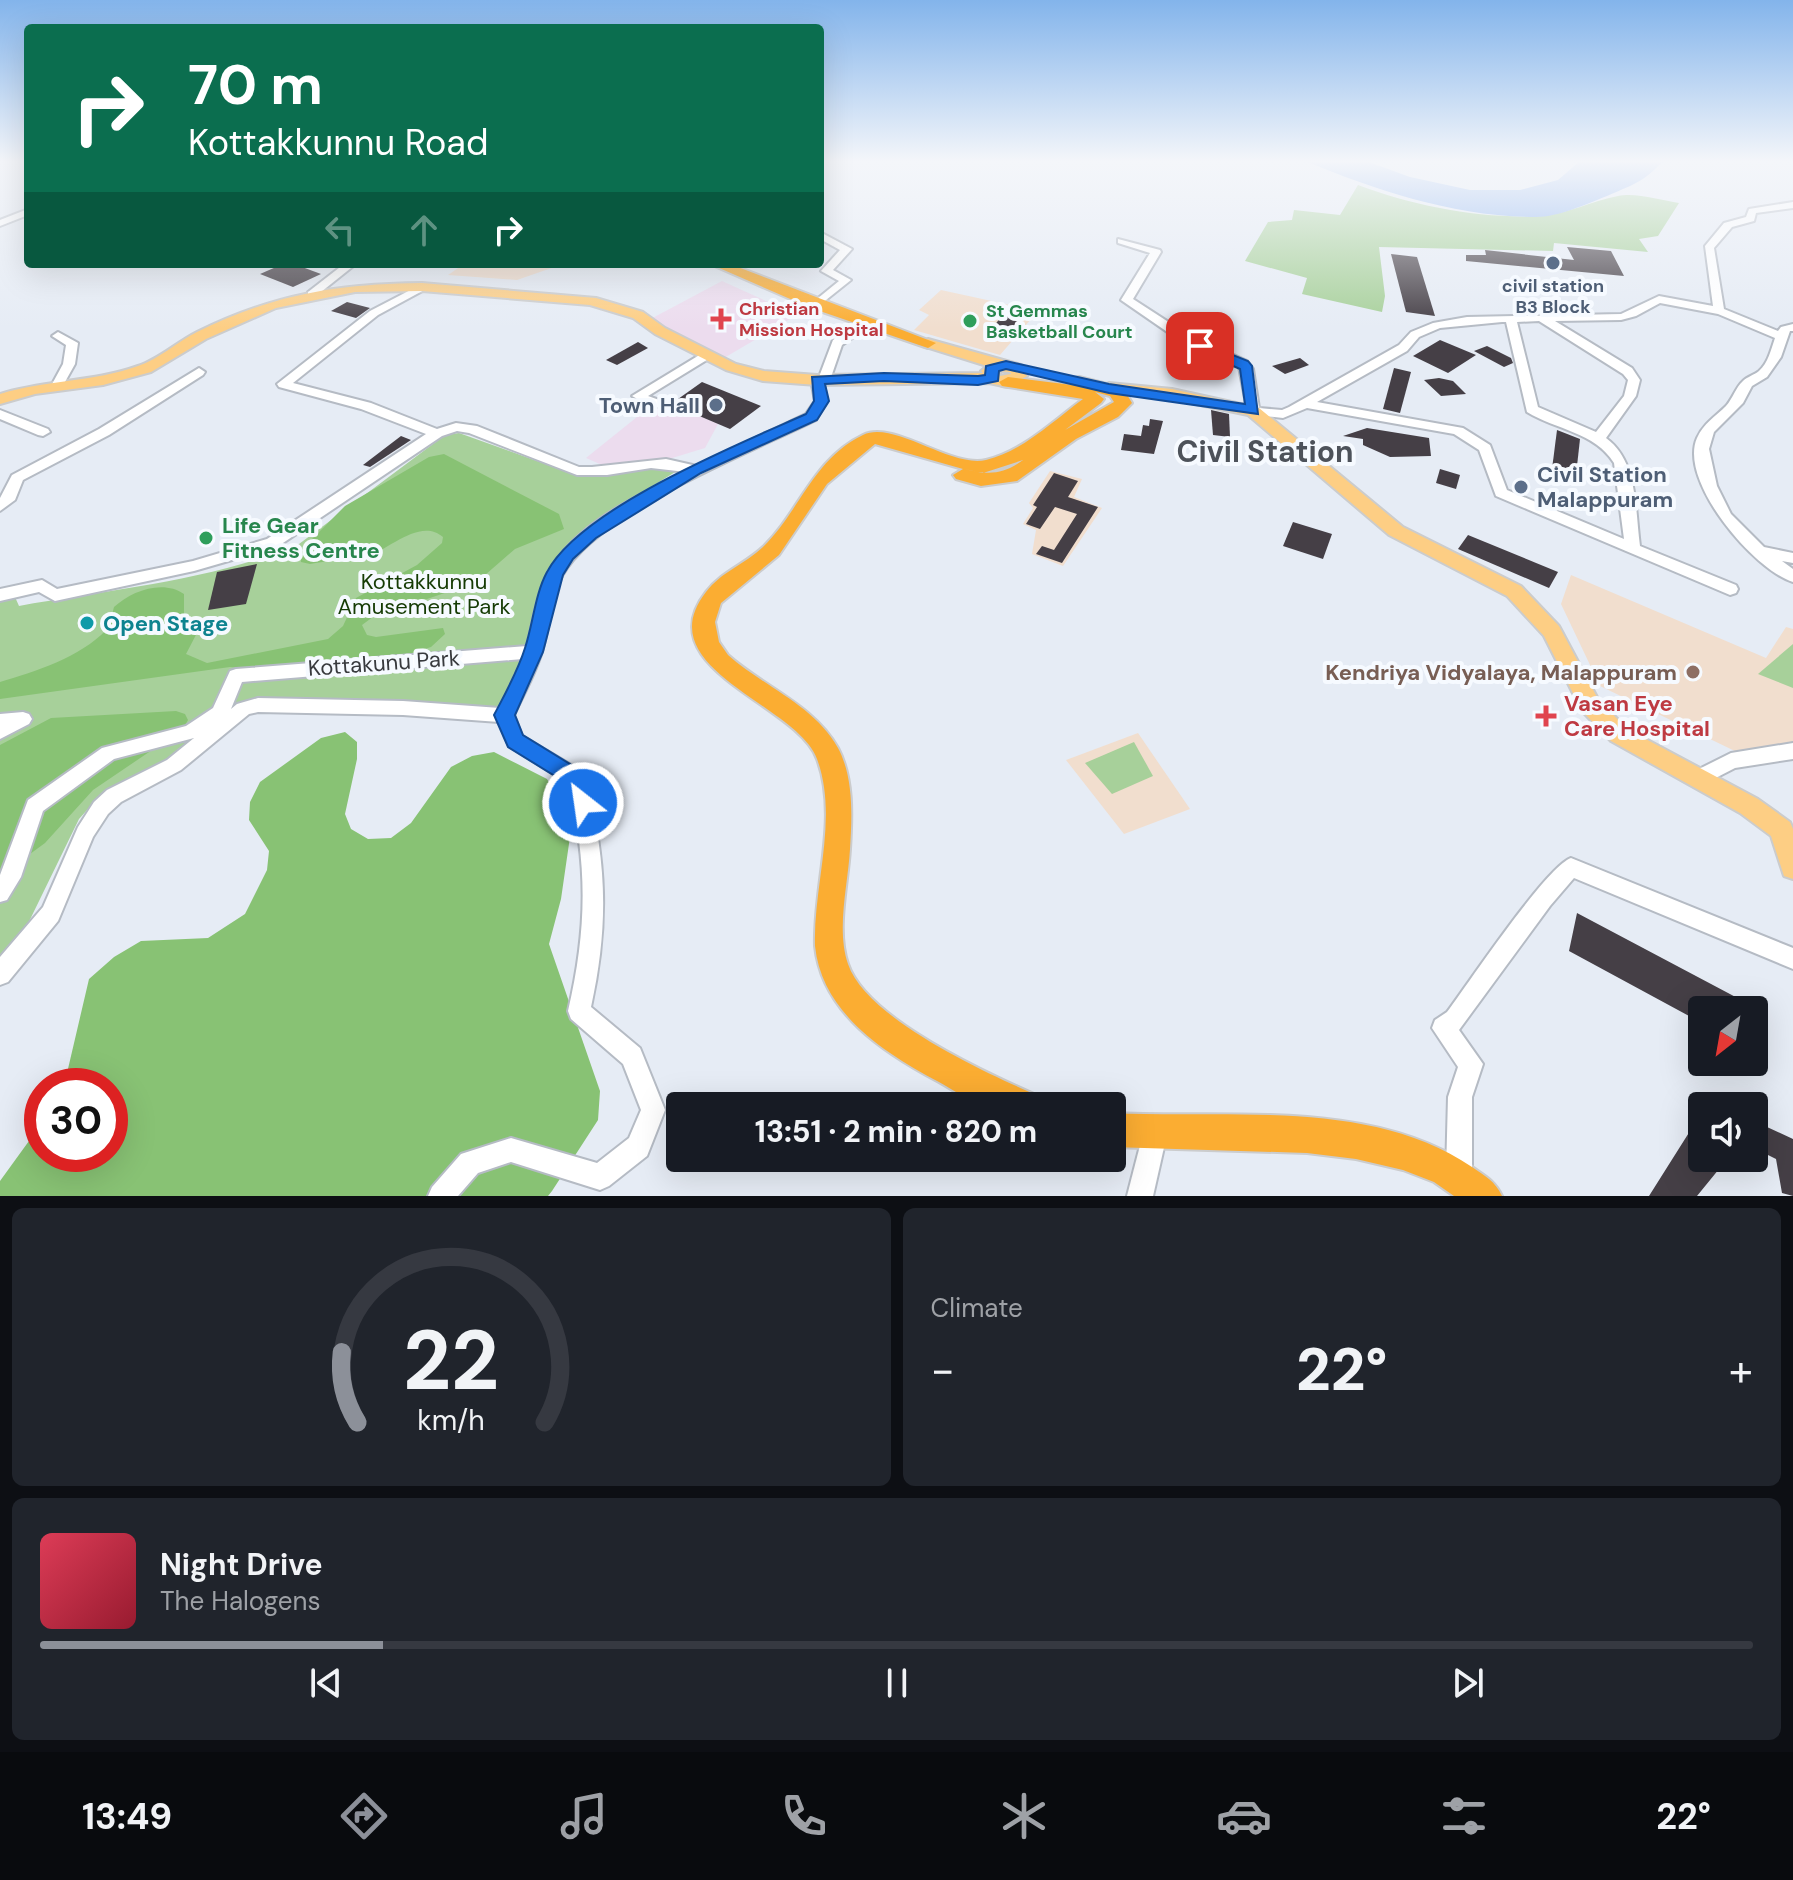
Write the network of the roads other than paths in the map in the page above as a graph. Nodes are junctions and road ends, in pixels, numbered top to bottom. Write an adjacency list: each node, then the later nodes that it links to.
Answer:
1 (1751, 217): 9 (street)
2 (824, 237): 8 (street)
3 (1122, 241): 26 (street)
4 (346, 268): 7 (street)
5 (727, 268): 8 (highway)
6 (422, 287): 7 (main road); 17 (main road); 29 (street)
7 (312, 294): 21 (main road)
8 (816, 305): 12 (highway)
9 (1719, 308): 10 (street); 15 (street)
10 (1544, 319): 11 (street); 30 (street)
11 (1511, 320): 25 (street); 30 (street)
12 (869, 322): 16 (highway); 20 (street)
13 (1793, 327): 15 (street)
14 (58, 336): 21 (street)
15 (1781, 337): 35 (street)
16 (928, 343): 19 (main road)
17 (706, 355): 20 (main road); 24 (street)
18 (199, 372): 33 (street)
19 (1002, 374): 20 (main road); 22 (highway); 31 (highway)
20 (820, 380): 32 (street)
21 (57, 386): 23 (main road)
22 (1116, 392): 26 (main road); 31 (highway)
23 (0, 399)
24 (657, 404)
25 (1306, 404): 26 (street); 34 (street)
26 (1253, 411): 45 (main road)
27 (0, 414): 28 (street)
28 (43, 432)
29 (437, 433): 32 (street); 39 (street)
30 (1599, 438): 34 (street)
31 (860, 445): 51 (highway)
32 (695, 470): 40 (street)
33 (0, 506)
34 (1633, 547): 38 (street)
35 (1761, 551): 36 (street); 37 (street)
36 (1793, 558)
37 (1793, 577)
38 (1730, 589)
39 (0, 595)
40 (534, 652): 41 (street); 48 (street, Kottakunu Park)
41 (505, 715): 50 (street); 55 (street)
42 (0, 721): 43 (street)
43 (0, 732)
44 (1793, 751): 45 (street)
45 (1700, 778): 46 (main road)
46 (1787, 829): 47 (main road)
47 (1793, 868)
48 (0, 893)
49 (1793, 959): 54 (street)
50 (0, 974)
51 (992, 1092)
52 (1126, 1131): 53 (highway)
53 (1155, 1134): 54 (highway); 56 (street)
54 (1472, 1185)
55 (441, 1196)
56 (1140, 1196)

